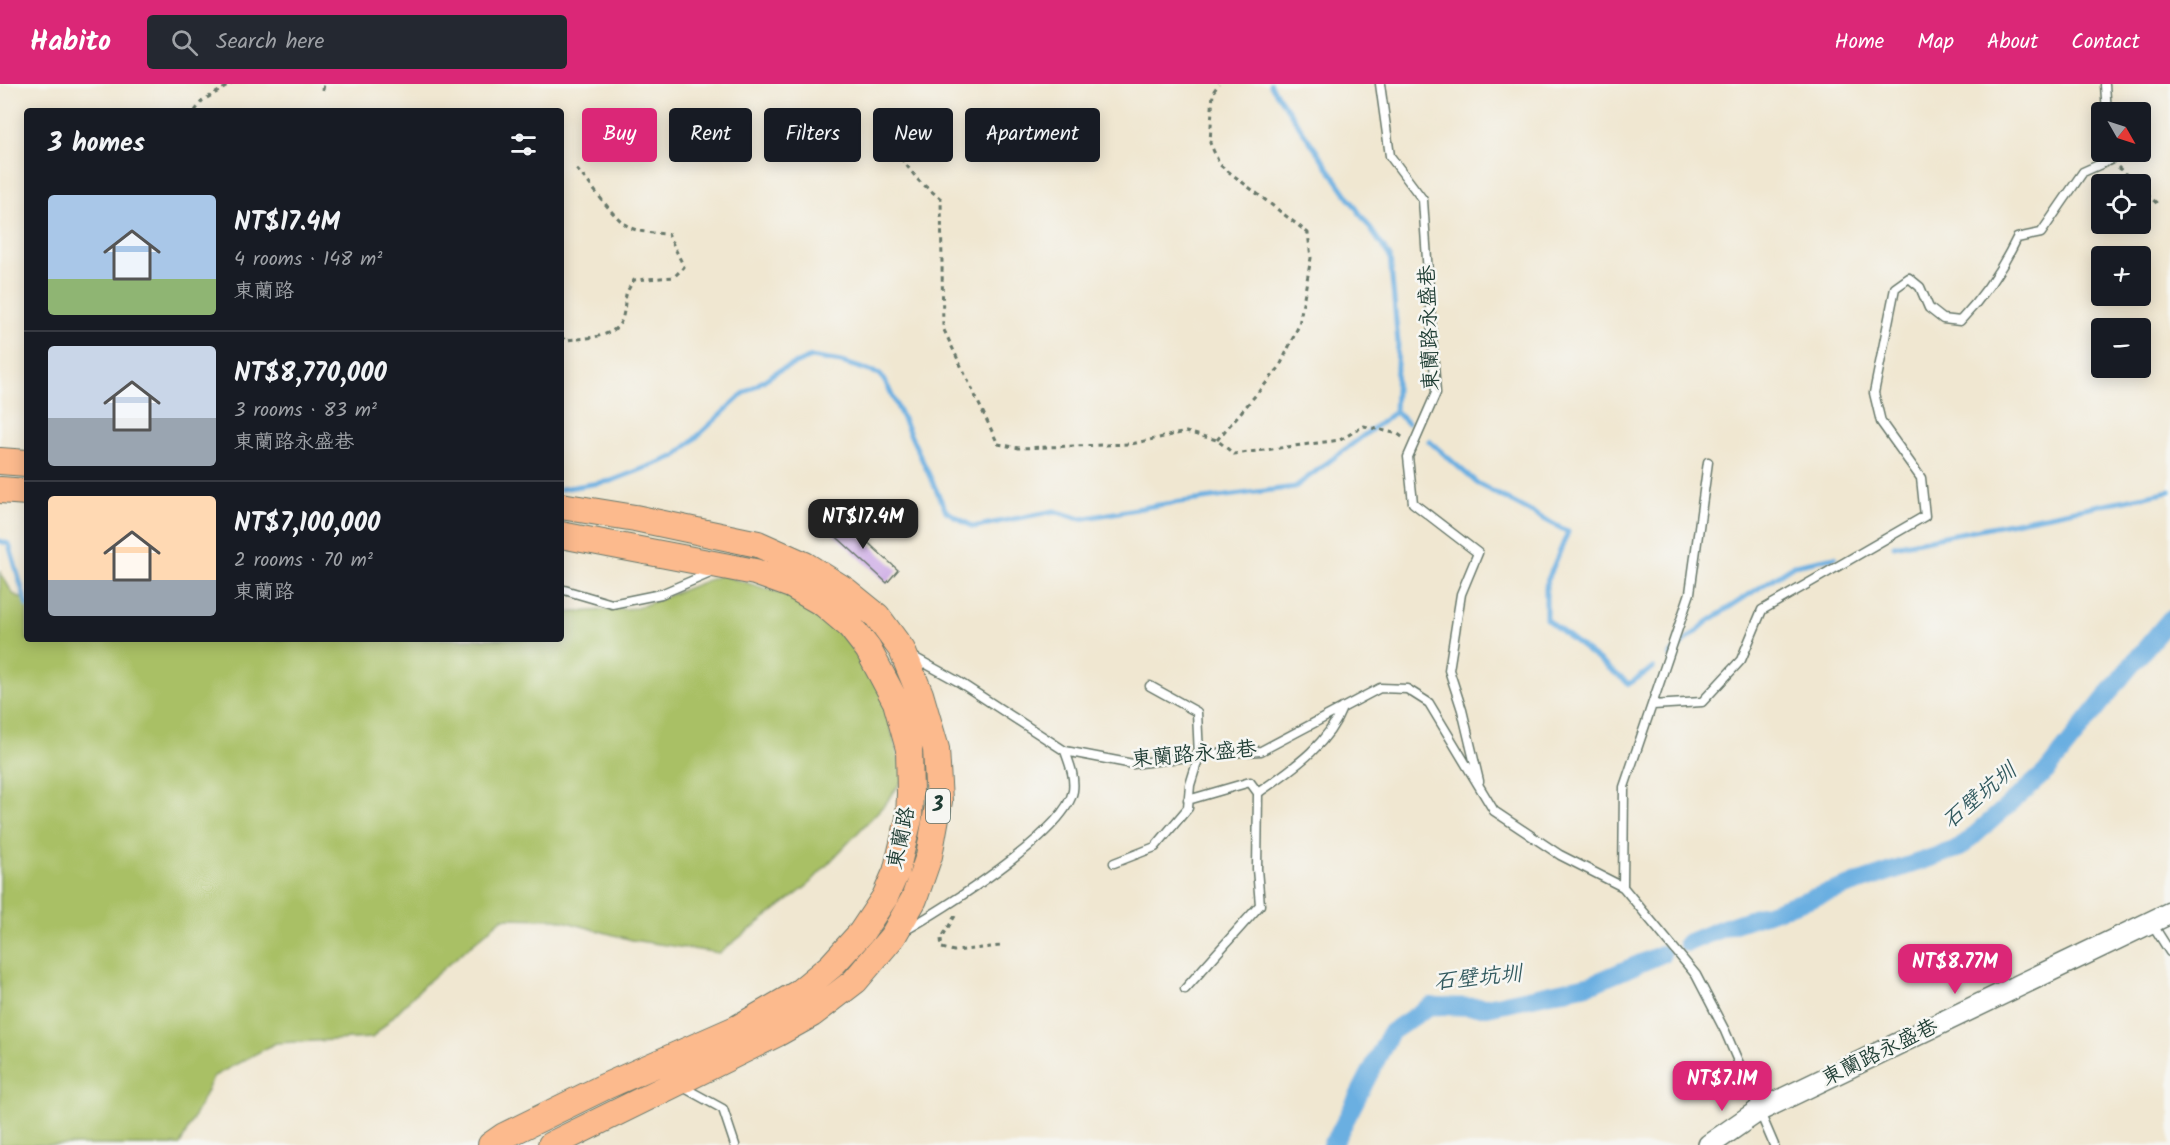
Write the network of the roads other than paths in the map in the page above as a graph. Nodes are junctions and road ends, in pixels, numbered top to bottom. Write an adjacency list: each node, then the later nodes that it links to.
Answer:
1 (1380, 84): 20 (lane, 東蘭路永盛巷)
2 (2105, 85): 3 (lane)
3 (2106, 102)
4 (2100, 162): 16 (lane)
5 (0, 461): 7 (main road)
6 (1708, 462): 16 (lane)
7 (24, 463)
8 (0, 490): 9 (main road)
9 (24, 492)
10 (564, 506): 14 (main road, 東蘭路 / 3)
11 (564, 536): 12 (main road, 東蘭路 / 3)
12 (725, 566): 13 (lane); 14 (main road, 東蘭路 / 3)
13 (564, 590)
14 (885, 650): 18 (lane, 東蘭路永盛巷); 27 (main road, 東蘭路 / 3); 32 (main road, 東蘭路 / 3)
15 (1150, 686): 19 (lane)
16 (1653, 705): 24 (lane)
17 (1342, 708): 19 (lane, 東蘭路永盛巷); 20 (lane, 東蘭路永盛巷); 21 (lane)
18 (1065, 751): 19 (lane, 東蘭路永盛巷); 27 (lane, 東蘭路)
19 (1199, 756): 22 (lane)
20 (1481, 790): 24 (lane, 東蘭路永盛巷)
21 (1258, 793): 22 (lane); 29 (lane)
22 (1188, 800): 23 (lane)
23 (1114, 863)
24 (1623, 887): 31 (lane, 東蘭路永盛巷)
25 (2170, 913): 26 (street, 東蘭路永盛巷)
26 (2151, 922): 28 (lane); 31 (street, 東蘭路永盛巷)
27 (893, 936): 30 (main road, 東蘭路 / 3)
28 (2170, 952)
29 (1185, 989)
30 (676, 1083): 33 (main road, 東蘭路 / 3); 34 (lane)
31 (1758, 1112): 35 (street); 36 (lane)
32 (491, 1145)
33 (551, 1145)
34 (735, 1145)
35 (1709, 1145)
36 (1774, 1145)

